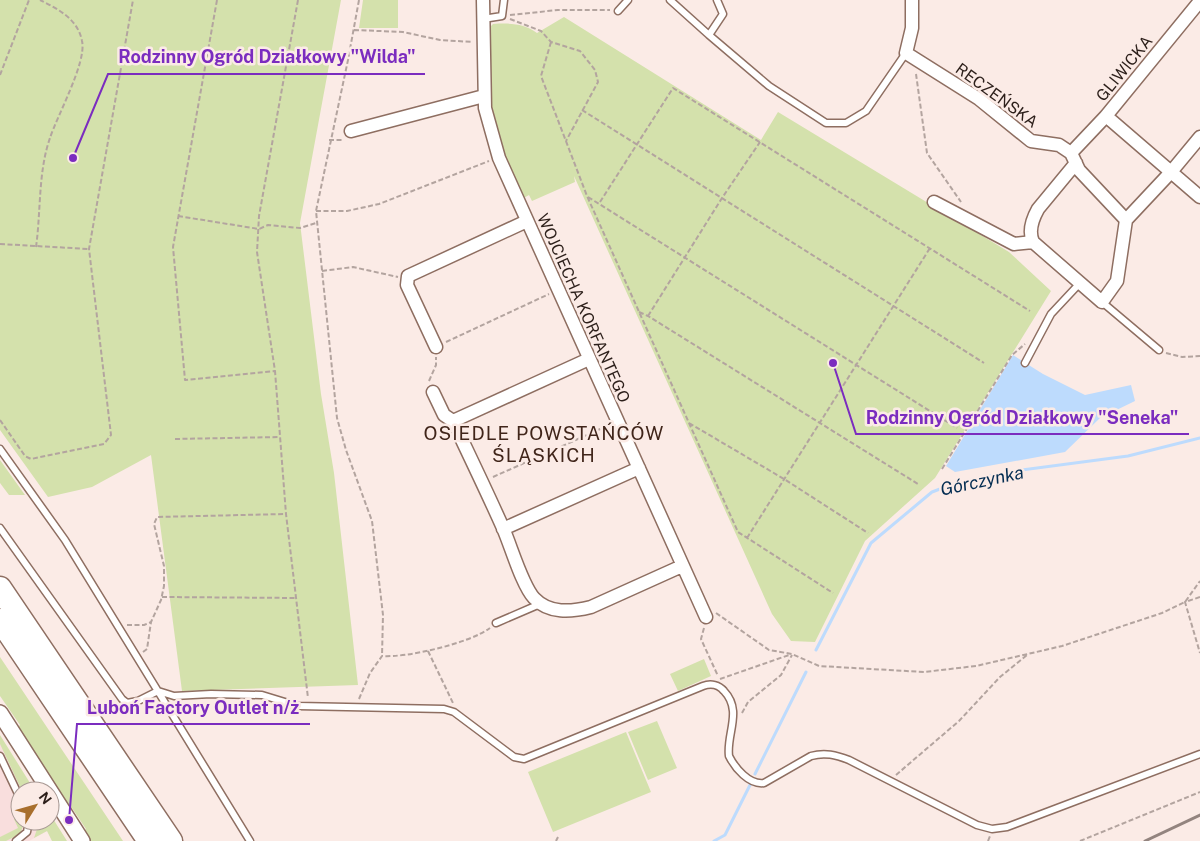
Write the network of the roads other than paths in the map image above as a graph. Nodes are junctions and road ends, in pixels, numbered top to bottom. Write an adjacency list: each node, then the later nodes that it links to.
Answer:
1 (483, 0): 9 (street, WOJCIECHA KORFANTEGO)
2 (504, 0): 9 (lane)
3 (628, 0): 8 (lane)
4 (670, 0): 10 (lane)
5 (718, 0): 10 (lane)
6 (912, 0): 11 (street)
7 (1200, 0): 13 (street, GLIWICKA)
8 (618, 10)
9 (483, 19): 12 (street, WOJCIECHA KORFANTEGO)
10 (709, 35): 11 (lane)
11 (912, 56): 16 (street, RECZEŃSKA)
12 (484, 96): 14 (street); 21 (street, WOJCIECHA KORFANTEGO)
13 (1106, 116): 16 (street, GLIWICKA); 17 (street)
14 (352, 131)
15 (1200, 137): 17 (street)
16 (1074, 158): 20 (street); 22 (street, GLIWICKA)
17 (1171, 172): 18 (street); 20 (street)
18 (1200, 197)
19 (934, 202): 22 (street)
20 (1126, 220): 24 (street)
21 (527, 221): 25 (street); 27 (street, WOJCIECHA KORFANTEGO)
22 (1033, 242): 23 (street)
23 (1080, 283): 24 (street); 28 (lane)
24 (1102, 302): 26 (lane)
25 (436, 347)
26 (1159, 350)
27 (589, 359): 30 (street); 32 (street, WOJCIECHA KORFANTEGO)
28 (1025, 363)
29 (433, 392): 30 (street)
30 (453, 421): 34 (street)
31 (0, 449): 41 (lane)
32 (639, 468): 34 (street); 35 (street, WOJCIECHA KORFANTEGO)
33 (0, 528): 41 (lane)
34 (503, 529): 37 (street)
35 (682, 566): 37 (street); 38 (street, WOJCIECHA KORFANTEGO)
36 (0, 588): 47 (highway)
37 (542, 604): 40 (lane)
38 (706, 617)
39 (0, 620): 47 (highway)
40 (496, 623)
41 (158, 691): 43 (lane); 50 (lane)
42 (0, 713): 49 (street)
43 (1200, 754)
44 (0, 756): 45 (lane)
45 (12, 781)
46 (27, 831): 48 (lane)
47 (164, 840)
48 (16, 841)
49 (82, 841)
50 (250, 841)

